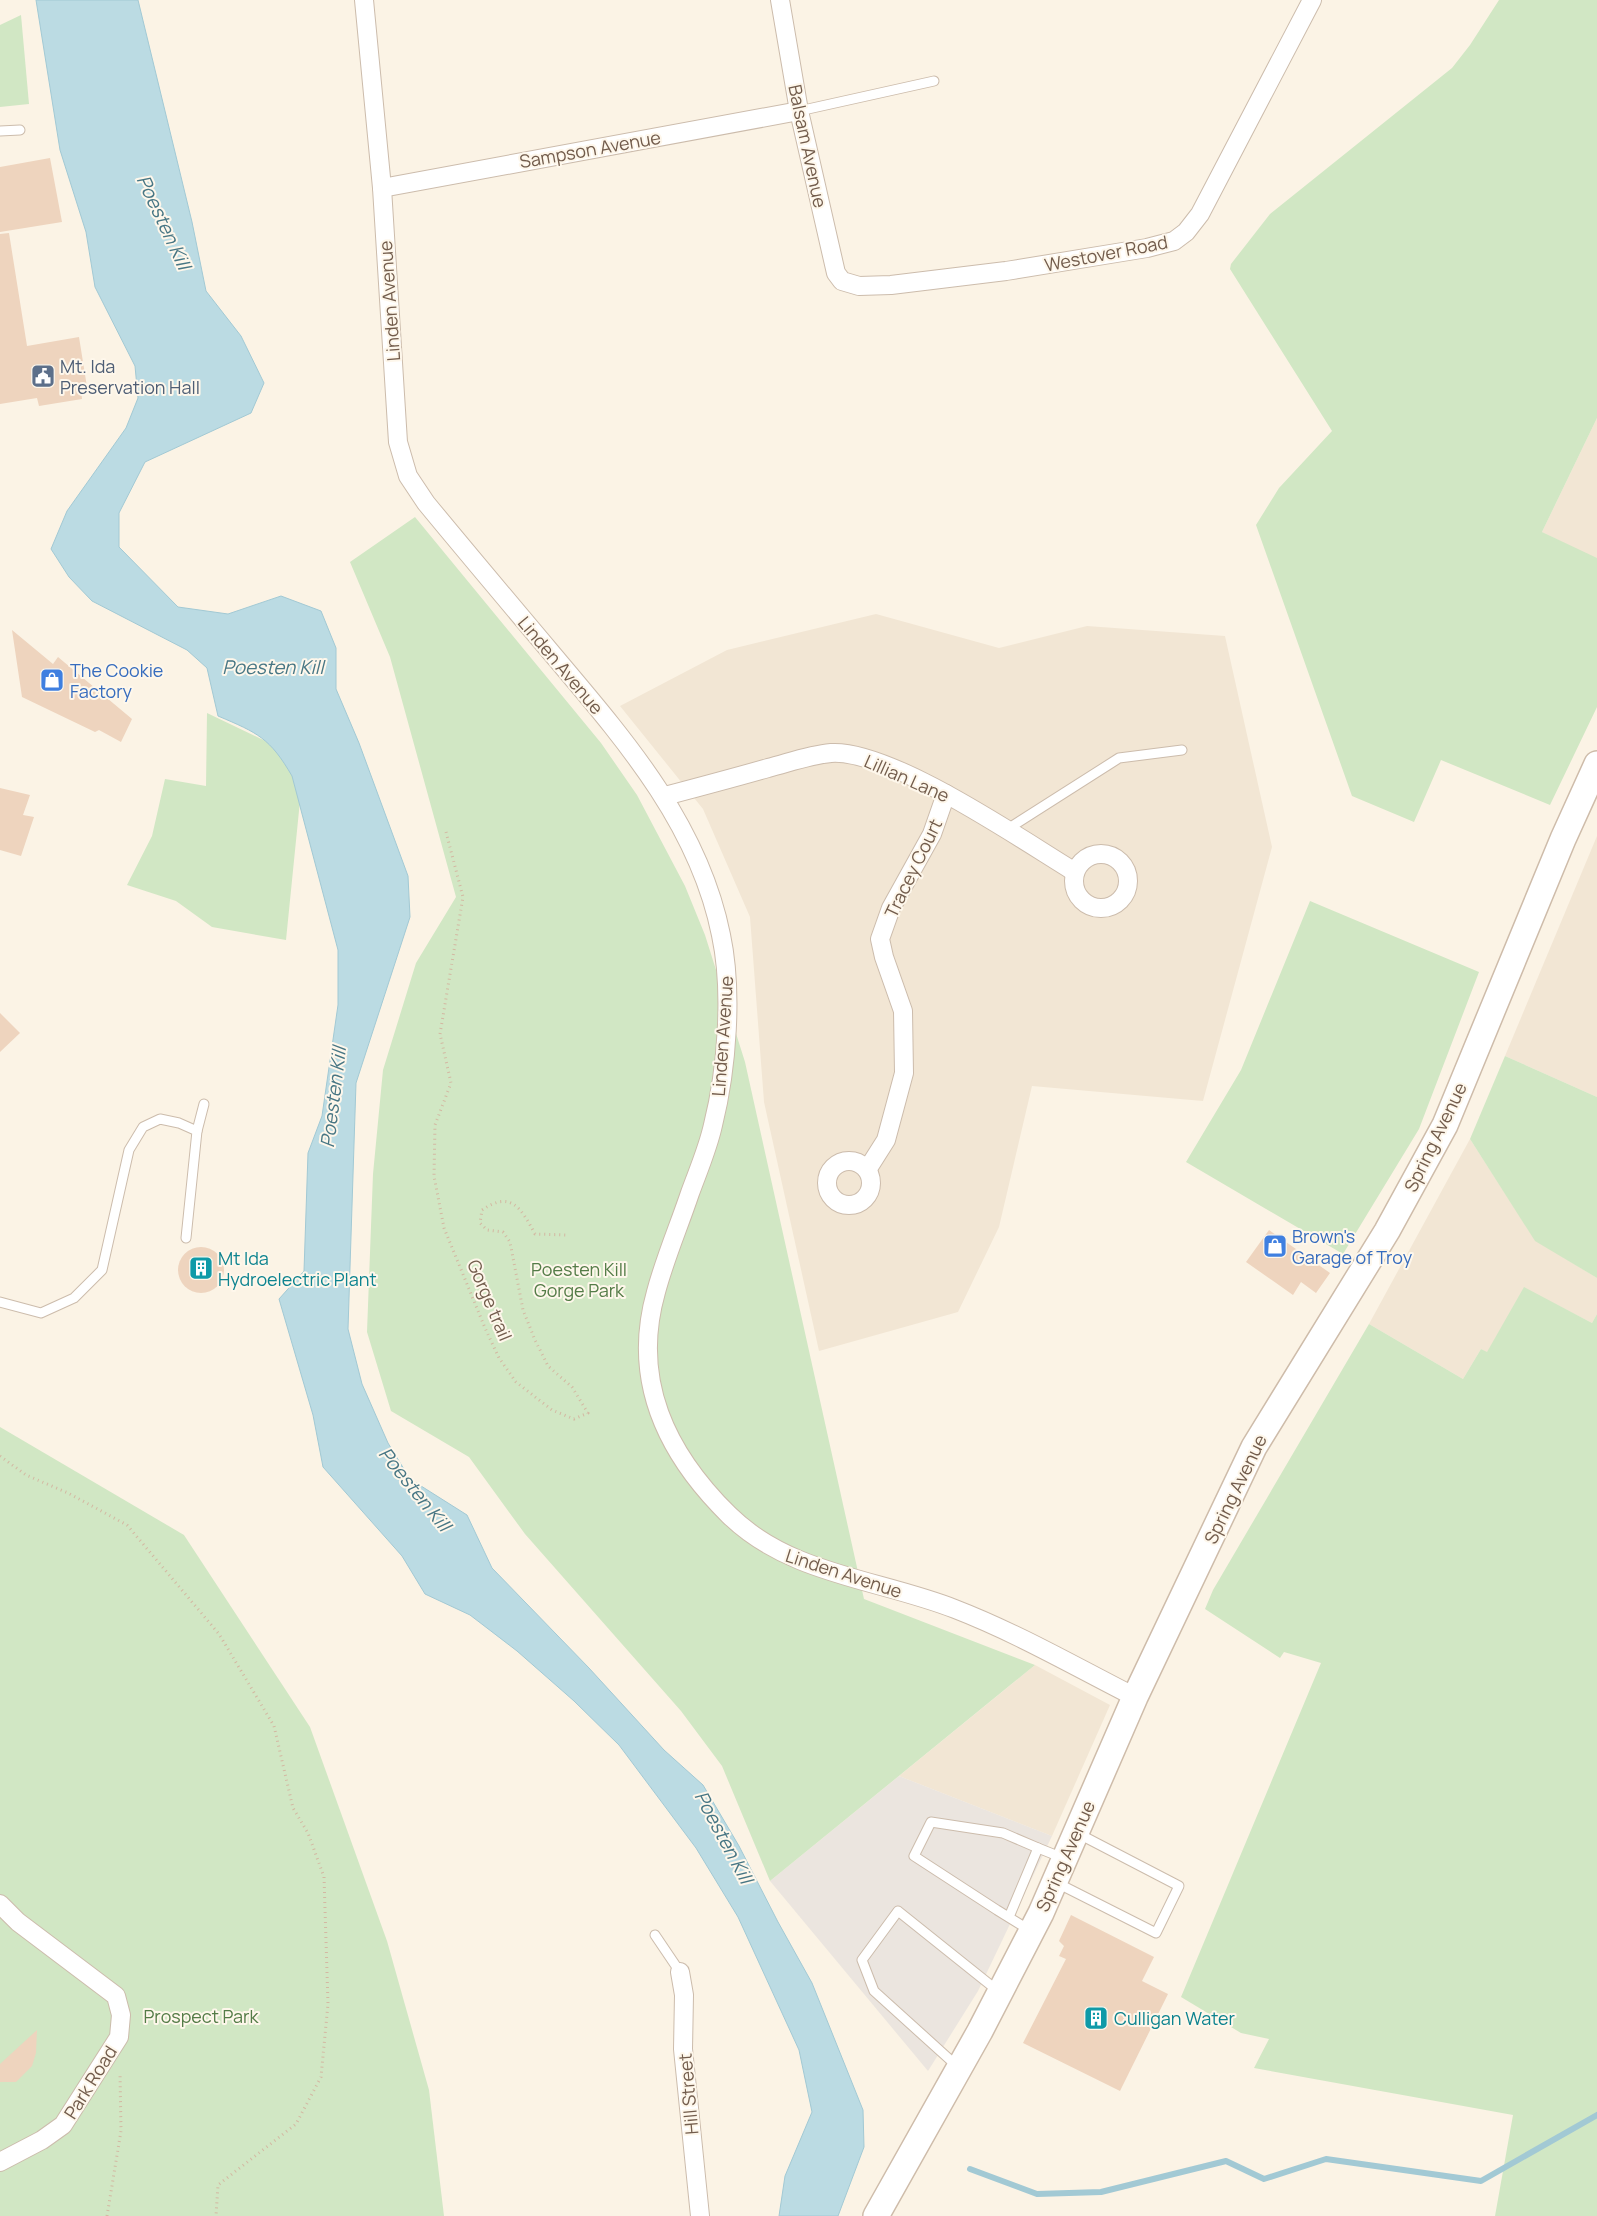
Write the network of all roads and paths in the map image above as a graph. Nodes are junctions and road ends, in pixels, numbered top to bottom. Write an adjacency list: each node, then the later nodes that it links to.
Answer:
1 (364, 0): 8 (street, Linden Avenue)
2 (780, 0): 5 (street, Balsam Avenue)
3 (1312, 0): 9 (street, Westover Road)
4 (934, 81): 5 (lane)
5 (799, 111): 8 (street, Sampson Avenue); 9 (street, Balsam Avenue)
6 (20, 130): 7 (lane)
7 (0, 131)
8 (382, 188): 13 (street, Linden Avenue)
9 (850, 283)
10 (1182, 750): 14 (lane)
11 (1597, 764): 24 (street, Spring Avenue)
12 (946, 794): 13 (street, Lillian Lane); 14 (street, Lillian Lane); 19 (street, Tracey Court)
13 (665, 796): 24 (street, Linden Avenue)
14 (1006, 830): 16 (street, Lillian Lane)
15 (446, 832): 20 (path, Gorge trail)
16 (1076, 872)
17 (204, 1104): 18 (lane)
18 (198, 1131): 21 (lane); 22 (lane)
19 (867, 1170)
20 (566, 1235)
21 (186, 1238)
22 (0, 1302)
23 (0, 1456): 40 (path)
24 (1135, 1697): 25 (street, Spring Avenue)
25 (1076, 1833): 27 (street, Spring Avenue); 28 (lane)
26 (1038, 1848): 27 (lane); 30 (lane); 30 (lane)
27 (1064, 1859): 28 (street, Spring Avenue)
28 (1054, 1882): 31 (street, Spring Avenue)
29 (0, 1904): 35 (street, Park Road)
30 (1009, 1918): 31 (lane)
31 (1031, 1932): 34 (street, Spring Avenue)
32 (654, 1935): 33 (lane)
33 (680, 1972): 41 (street, Hill Street)
34 (1000, 1993): 36 (street, Spring Avenue); 36 (lane)
35 (119, 2037): 37 (street, Park Road); 39 (path)
36 (959, 2068): 38 (street, Spring Avenue)
37 (0, 2162)
38 (880, 2213)
39 (107, 2216)
40 (216, 2216)
41 (700, 2216)

